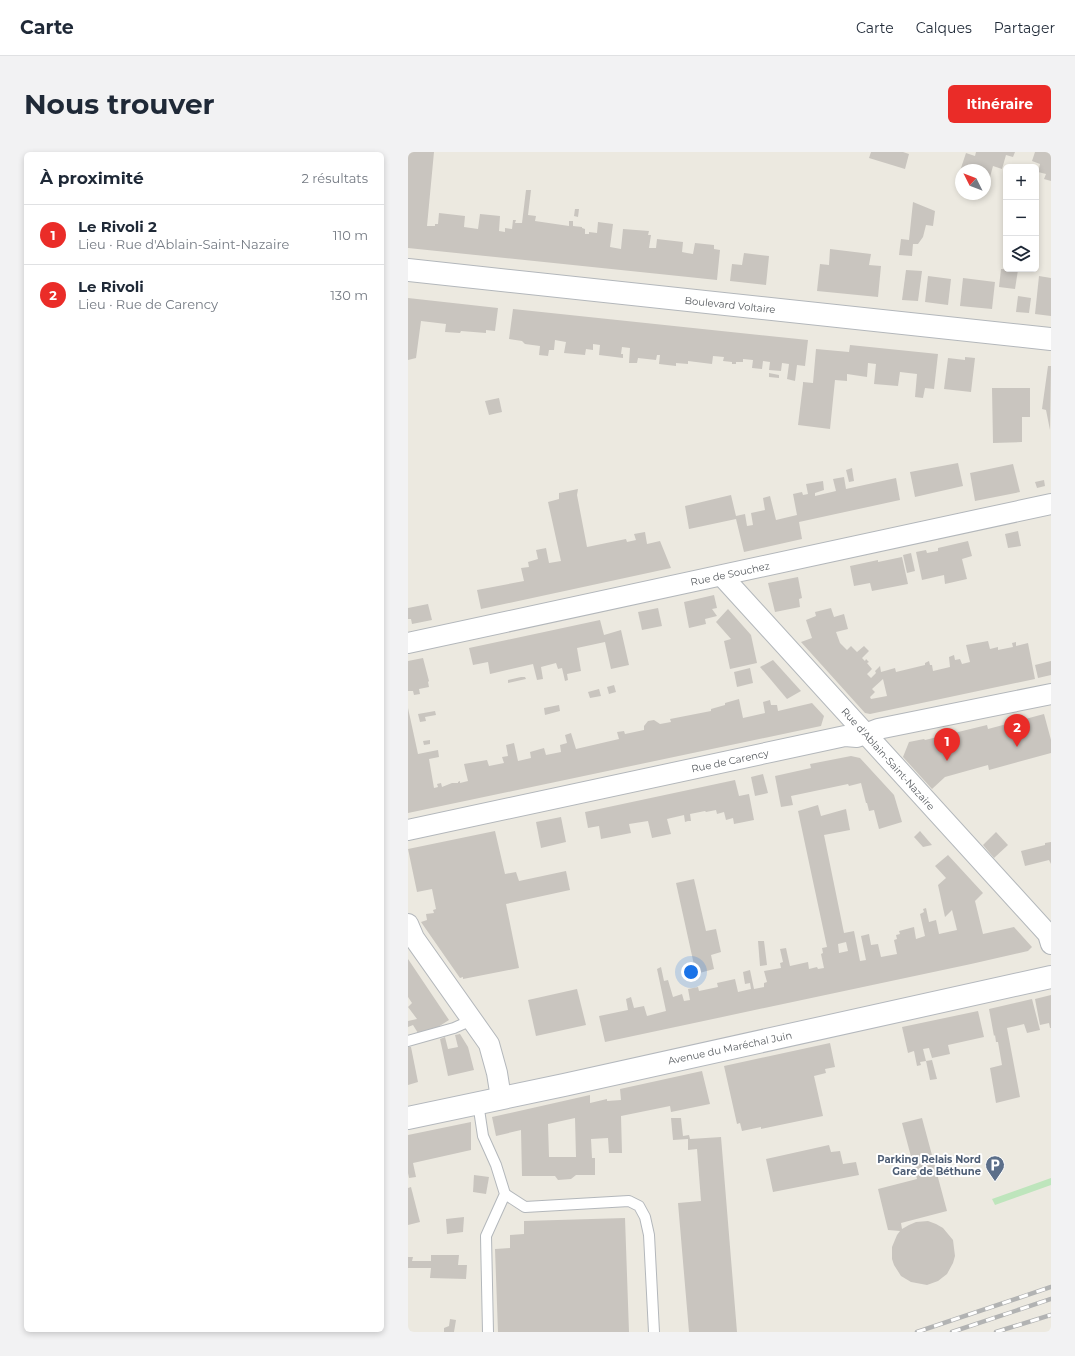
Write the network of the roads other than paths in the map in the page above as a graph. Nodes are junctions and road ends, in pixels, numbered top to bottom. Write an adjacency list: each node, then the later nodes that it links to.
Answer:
1 (408, 270): 2 (main road, Boulevard Voltaire)
2 (1051, 339)
3 (1051, 504): 4 (street, Rue de Souchez)
4 (722, 576): 5 (street, Rue de Souchez); 7 (street, Rue d'Ablain-Saint-Nazaire)
5 (408, 643)
6 (1051, 694): 7 (street, Rue de Carency)
7 (865, 734): 8 (street, Rue de Carency); 10 (street, Rue d'Ablain-Saint-Nazaire)
8 (408, 830)
9 (408, 924): 13 (street)
10 (1051, 944)
11 (1051, 963): 15 (main road, Avenue du Maréchal Juin)
12 (1051, 977): 15 (main road, Avenue du Maréchal Juin)
13 (472, 1020): 14 (lane); 15 (street)
14 (408, 1041)
15 (500, 1091): 16 (main road, Avenue du Maréchal Juin); 17 (main road, Avenue du Maréchal Juin)
16 (408, 1103)
17 (478, 1103): 18 (main road, Avenue du Maréchal Juin); 19 (lane)
18 (408, 1118)
19 (505, 1194): 20 (lane); 21 (lane)
20 (488, 1332)
21 (654, 1332)

